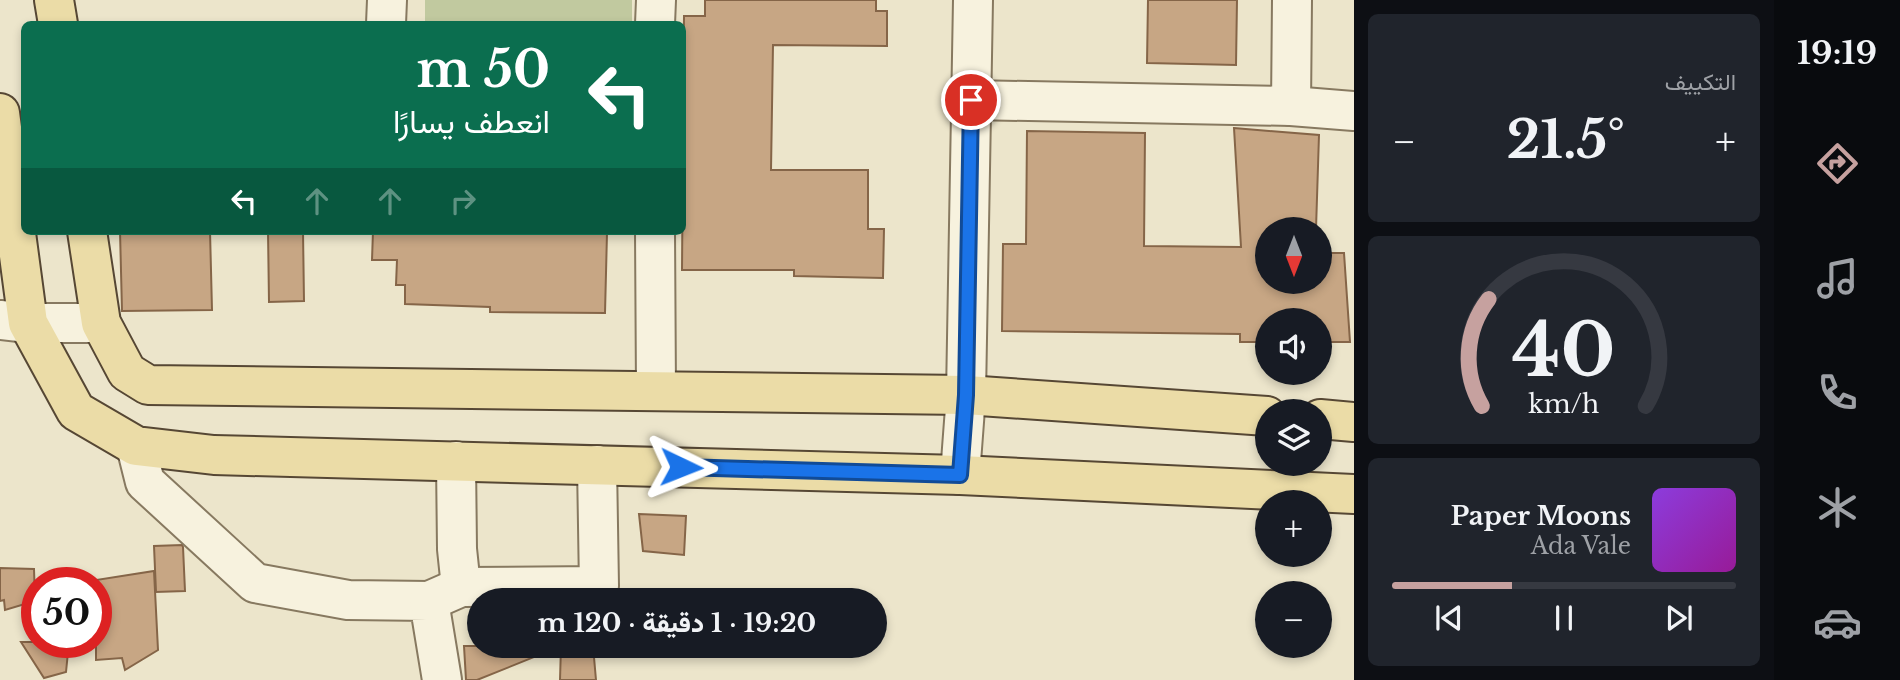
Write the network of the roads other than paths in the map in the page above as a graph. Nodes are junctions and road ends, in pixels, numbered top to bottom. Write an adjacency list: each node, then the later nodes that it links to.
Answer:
1 (54, 0): 6 (main road)
2 (387, 0): 7 (street)
3 (656, 0): 8 (street)
4 (972, 0): 9 (street)
5 (1292, 0): 10 (street)
6 (58, 21)
7 (386, 21)
8 (655, 21)
9 (971, 100): 10 (street); 18 (street)
10 (1290, 106): 11 (street)
11 (1354, 111)
12 (0, 113): 15 (main road)
13 (88, 235): 16 (main road)
14 (655, 235): 17 (street)
15 (14, 321): 16 (street); 22 (main road)
16 (101, 323): 17 (main road)
17 (656, 390): 18 (main road)
18 (966, 395): 19 (main road); 25 (street)
19 (1255, 415)
20 (1332, 420): 21 (main road)
21 (1354, 422)
22 (136, 446): 23 (main road); 27 (street)
23 (456, 461): 24 (main road); 27 (street)
24 (597, 465): 25 (main road); 27 (street)
25 (960, 475): 26 (main road)
26 (1354, 494)
27 (445, 594): 28 (street)
28 (442, 680)

